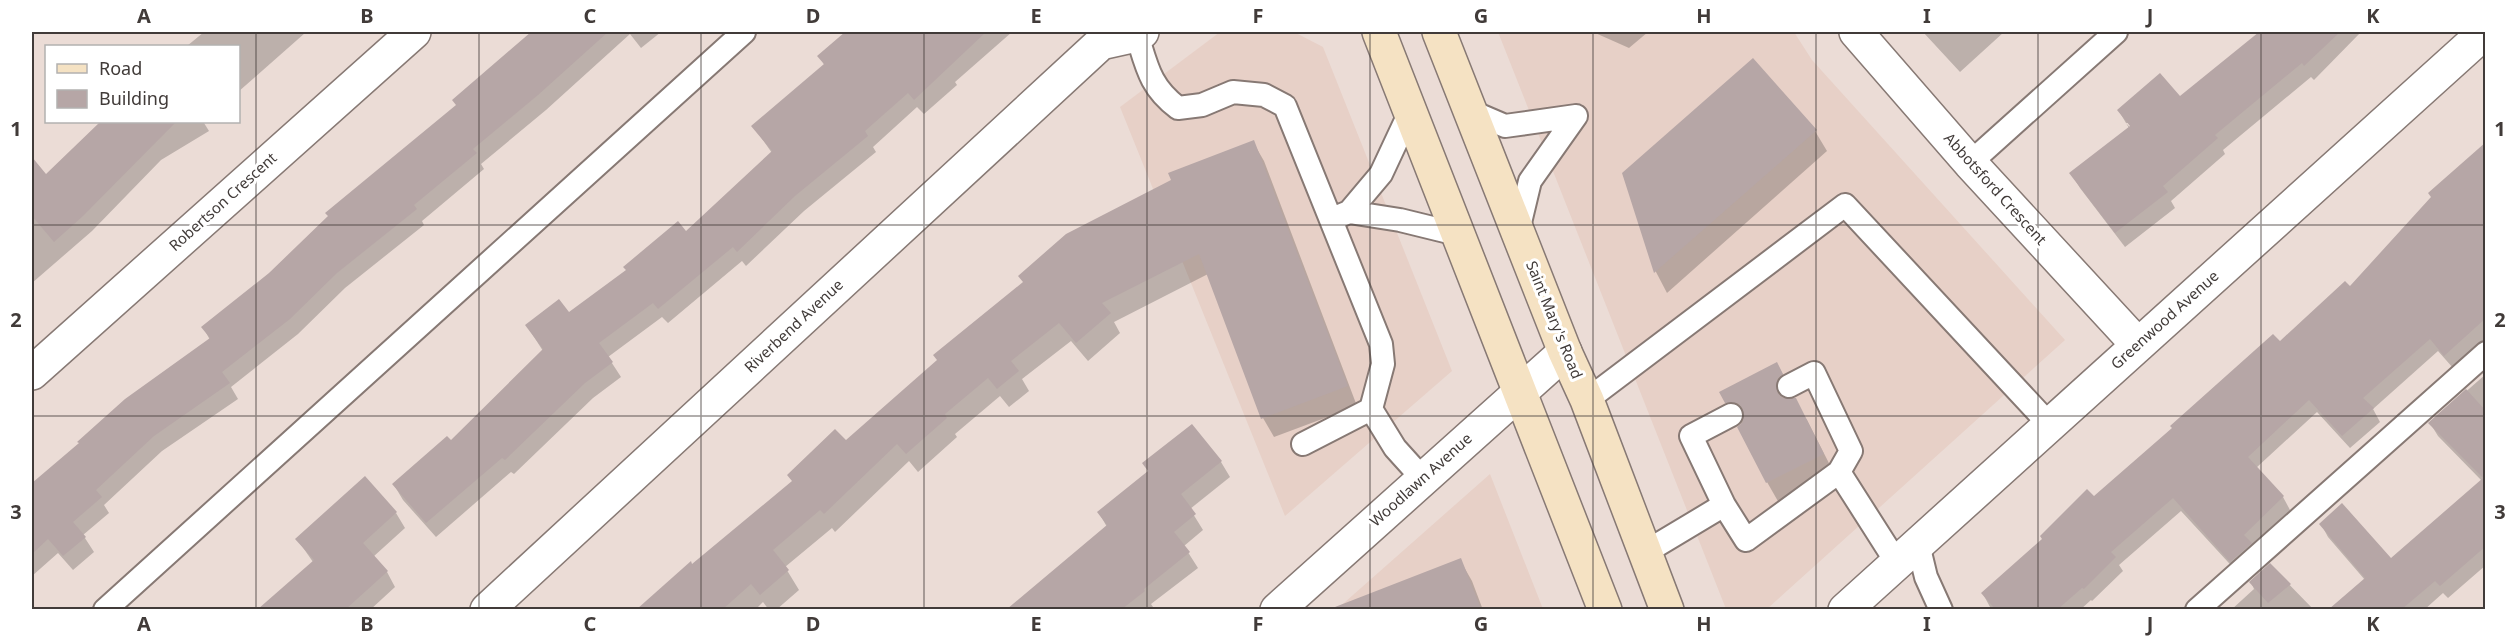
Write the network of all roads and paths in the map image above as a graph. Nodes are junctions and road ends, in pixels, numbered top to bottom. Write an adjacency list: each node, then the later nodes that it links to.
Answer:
1 (414, 32): 19 (street, Robertson Crescent)
2 (744, 32): 33 (lane)
3 (1379, 32): 11 (main road)
4 (1439, 32): 10 (main road, Saint Mary's Road)
5 (1856, 32): 12 (street, Abbotsford Crescent)
6 (2116, 32): 12 (lane)
7 (2485, 32): 16 (street, Greenwood Avenue)
8 (1139, 33): 9 (street, Riverbend Avenue); 13 (lane)
9 (1098, 36): 34 (street, Riverbend Avenue)
10 (1470, 111): 14 (main road, Saint Mary's Road); 14 (lane)
11 (1410, 112): 13 (lane); 15 (main road)
12 (1970, 163): 16 (street, Abbotsford Crescent)
13 (1340, 216): 15 (lane); 23 (lane)
14 (1518, 231): 17 (main road, Saint Mary's Road)
15 (1457, 234): 21 (main road)
16 (2138, 345): 25 (street, Greenwood Avenue)
17 (1565, 352): 21 (street, Woodlawn Avenue); 22 (main road, Saint Mary's Road)
18 (2486, 353): 39 (lane)
19 (32, 373)
20 (1789, 386): 27 (lane)
21 (1519, 392): 28 (street, Woodlawn Avenue); 36 (main road)
22 (1587, 400): 25 (lane); 30 (main road, Saint Mary's Road)
23 (1371, 410): 26 (lane); 28 (lane)
24 (1731, 415): 29 (lane)
25 (2049, 424): 31 (street, Greenwood Avenue)
26 (1303, 444)
27 (1839, 472): 29 (lane); 31 (lane)
28 (1423, 479): 35 (street, Woodlawn Avenue)
29 (1724, 505): 30 (lane)
30 (1644, 553): 37 (main road, Saint Mary's Road)
31 (1907, 554): 32 (street, Greenwood Avenue); 38 (lane)
32 (1854, 606)
33 (105, 609)
34 (487, 609)
35 (1277, 609)
36 (1605, 609)
37 (1667, 609)
38 (1941, 609)
39 (2196, 609)

